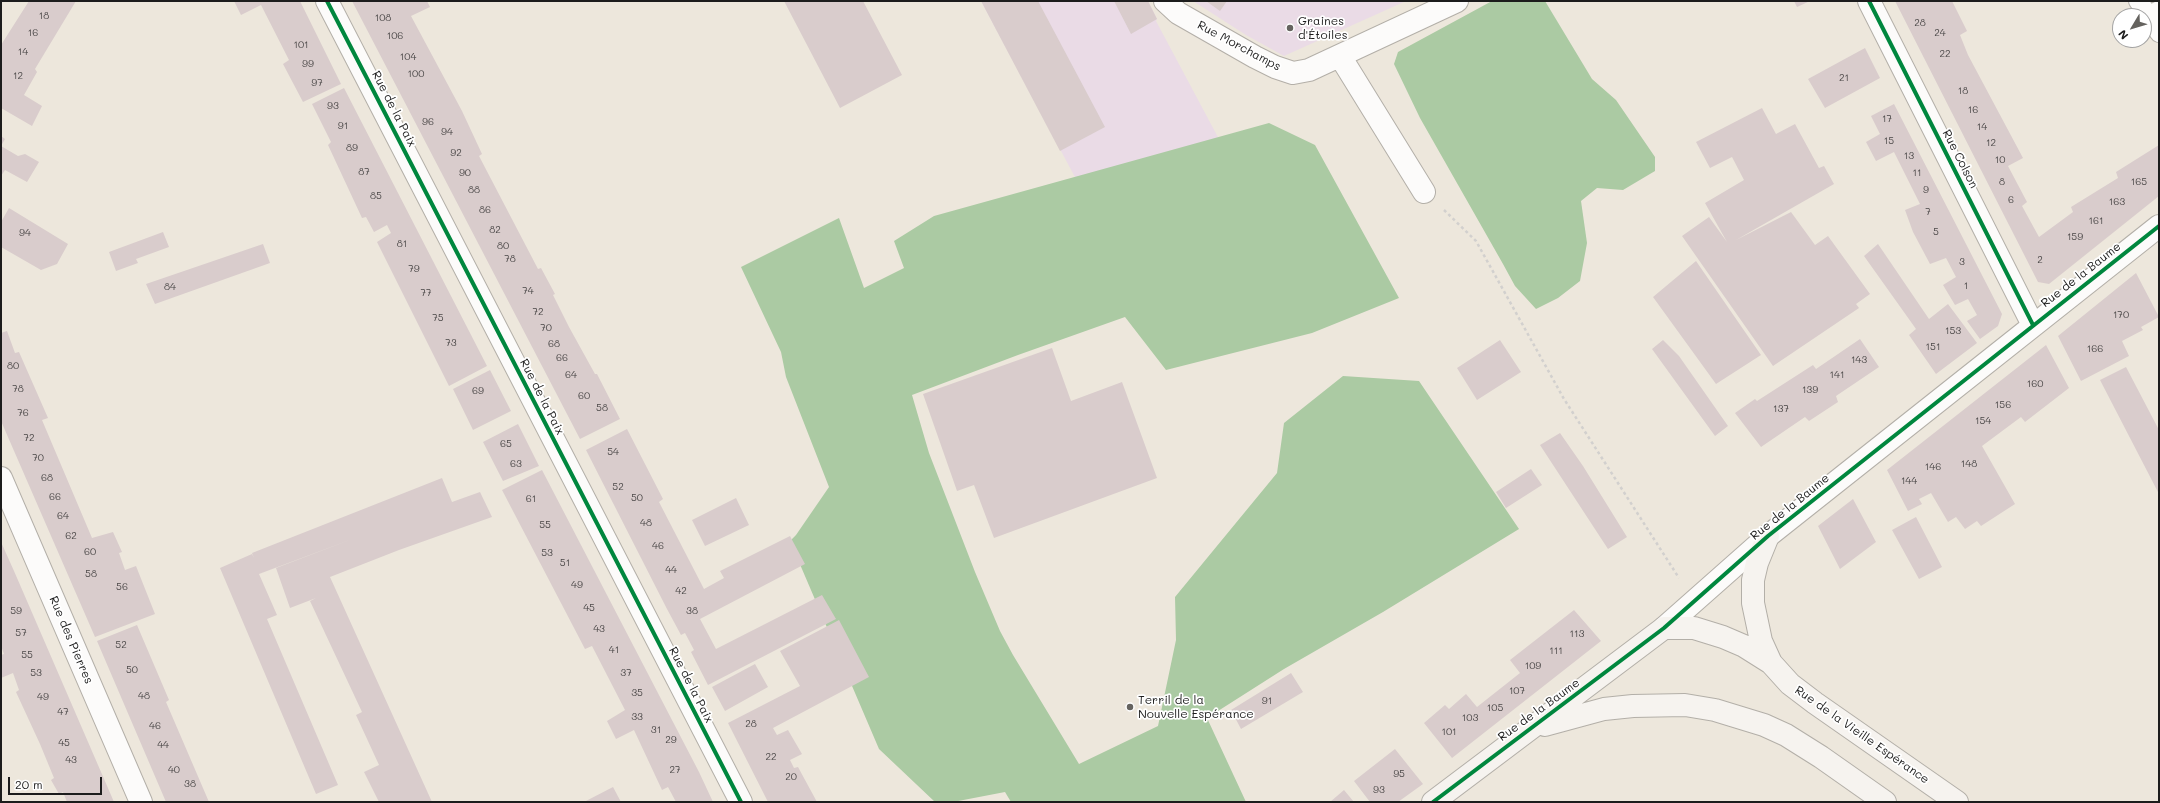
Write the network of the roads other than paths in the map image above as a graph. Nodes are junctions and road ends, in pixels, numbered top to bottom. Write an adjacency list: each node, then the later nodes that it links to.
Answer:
1 (327, 1): 17 (street, Rue de la Paix)
2 (1165, 1): 7 (street, Rue Morchamps)
3 (1457, 1): 7 (street, Rue Morchamps)
4 (1869, 1): 10 (street, Rue Colson)
5 (2152, 16): 6 (lane)
6 (2159, 33)
7 (1340, 56): 8 (street)
8 (1424, 192)
9 (2159, 226): 10 (street, Rue de la Baume)
10 (2033, 326): 12 (street, Rue de la Baume)
11 (1, 478): 16 (street, Rue des Pierres)
12 (1768, 536): 13 (street, Rue de la Baume); 14 (street)
13 (1664, 628): 14 (street); 15 (street, Rue de la Baume)
14 (1771, 663): 20 (street, Rue de la Vieille Espérance)
15 (1524, 731): 18 (street, Rue de la Baume); 19 (street)
16 (141, 802)
17 (741, 802)
18 (1433, 802)
19 (1885, 802)
20 (1957, 802)

